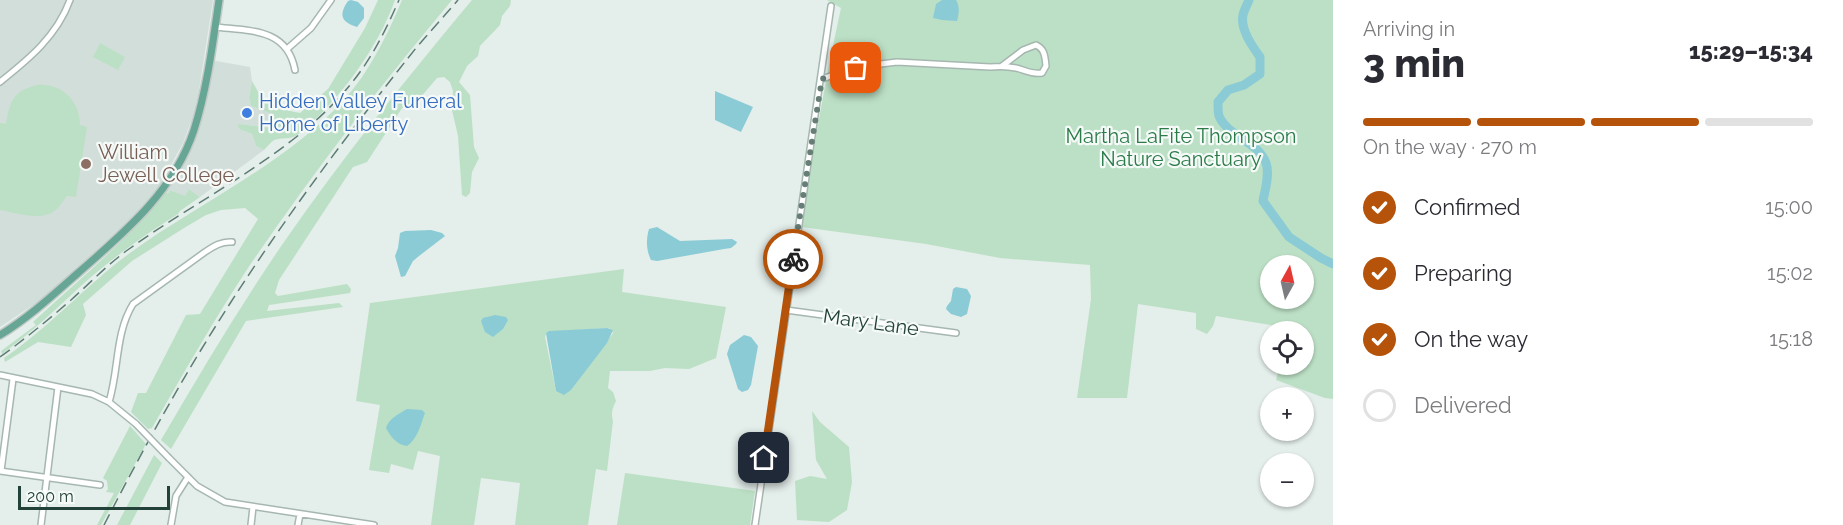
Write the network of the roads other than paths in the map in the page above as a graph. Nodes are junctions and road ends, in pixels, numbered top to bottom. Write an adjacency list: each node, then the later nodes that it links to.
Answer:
1 (70, 0): 10 (street)
2 (219, 0): 5 (main road)
3 (331, 0): 6 (street)
4 (831, 6): 9 (street)
5 (215, 27): 6 (street); 14 (main road)
6 (287, 49): 8 (street)
7 (1002, 66): 7 (street); 9 (street)
8 (295, 70)
9 (822, 79): 12 (street)
10 (0, 82)
11 (232, 242): 18 (street)
12 (786, 310): 13 (street, Mary Lane); 30 (street)
13 (956, 333)
14 (0, 335)
15 (0, 375): 16 (street)
16 (13, 379): 17 (street); 19 (street)
17 (58, 387): 18 (street); 21 (street)
18 (109, 402): 20 (street, bridge)
19 (1, 471): 21 (street)
20 (188, 477): 23 (street); 26 (street)
21 (47, 478): 22 (street); 25 (street)
22 (100, 485)
23 (253, 507): 24 (street); 27 (street)
24 (300, 514): 28 (street); 29 (street)
25 (41, 525)
26 (171, 525)
27 (251, 525)
28 (298, 525)
29 (374, 525)
30 (755, 525)

